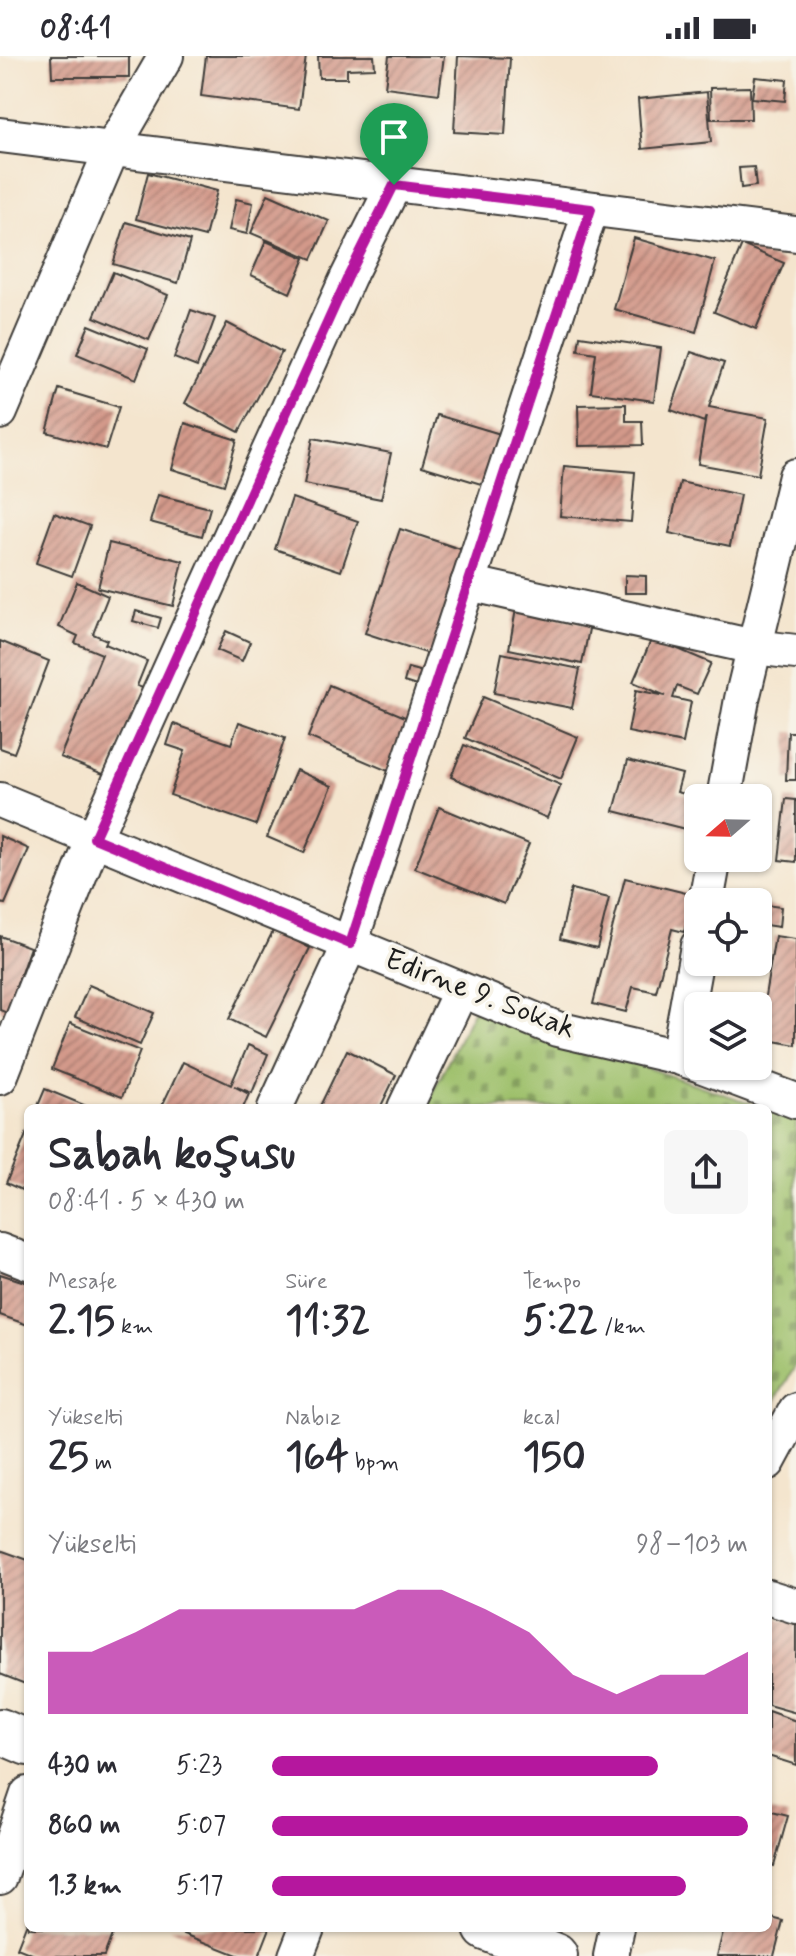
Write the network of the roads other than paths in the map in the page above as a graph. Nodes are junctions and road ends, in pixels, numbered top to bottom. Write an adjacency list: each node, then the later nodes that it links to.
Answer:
1 (166, 56): 3 (street)
2 (0, 135): 3 (street)
3 (112, 149): 4 (street); 7 (street)
4 (394, 185): 5 (street); 14 (street)
5 (591, 209): 6 (street); 9 (street)
6 (796, 234)
7 (0, 412)
8 (796, 476): 10 (street)
9 (468, 583): 10 (street); 15 (street)
10 (754, 647): 11 (street); 12 (street)
11 (796, 652)
12 (727, 784)
13 (0, 800): 14 (street, Edirne 9. Sokak)
14 (94, 838): 15 (street, Edirne 9. Sokak); 18 (street)
15 (350, 944): 16 (street, Edirne 9. Sokak); 21 (street)
16 (461, 990): 17 (street, Edirne 9. Sokak); 22 (street)
17 (684, 1060)
18 (0, 1077)
19 (741, 1080): 20 (street, Edirne 9. Sokak)
20 (796, 1101)
21 (277, 1104)
22 (407, 1104)
23 (0, 1251): 24 (street)
24 (24, 1260)
25 (796, 1410): 26 (street)
26 (772, 1455)
27 (772, 1598): 28 (street)
28 (796, 1606)
29 (0, 1731): 30 (street)
30 (24, 1741)
31 (24, 1806): 32 (street)
32 (0, 1877)
33 (305, 1932): 36 (street)
34 (496, 1932): 37 (street)
35 (616, 1932): 38 (street)
36 (296, 1956)
37 (555, 1956)
38 (611, 1956)

